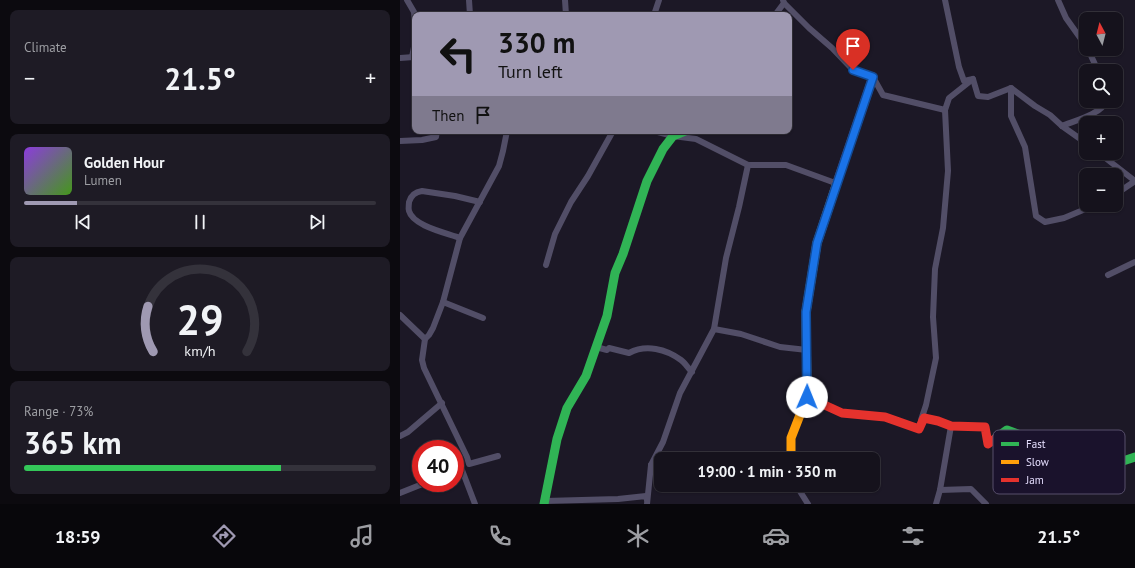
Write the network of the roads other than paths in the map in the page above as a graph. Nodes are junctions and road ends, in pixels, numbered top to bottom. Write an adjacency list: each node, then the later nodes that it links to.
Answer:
1 (407, 0): 8 (street)
2 (469, 0): 9 (street)
3 (565, 0): 10 (street)
4 (659, 0): 11 (street)
5 (945, 0): 17 (street)
6 (1058, 0): 13 (street)
7 (784, 1): 12 (street); 16 (street)
8 (414, 12)
9 (470, 12)
10 (566, 12)
11 (655, 12)
12 (777, 12)
13 (1079, 36)
14 (412, 57): 15 (street)
15 (400, 58)
16 (873, 77): 20 (street); 33 (street)
17 (974, 79): 18 (street); 20 (street)
18 (1011, 88): 21 (street); 36 (street)
19 (1101, 108): 21 (street)
20 (945, 110): 52 (street)
21 (1062, 126): 28 (street)
22 (436, 134): 29 (street)
23 (506, 134): 35 (street)
24 (611, 134): 39 (street)
25 (665, 134): 27 (street)
26 (677, 134): 27 (street)
27 (672, 136): 31 (street); 46 (street)
28 (1079, 138)
29 (400, 141)
30 (1108, 160): 32 (street)
31 (748, 165): 33 (street); 44 (street)
32 (1135, 181): 34 (street)
33 (838, 184): 47 (street)
34 (1123, 189)
35 (480, 202): 37 (street); 37 (street)
36 (1079, 212)
37 (460, 238): 41 (street)
38 (1135, 262): 40 (street)
39 (546, 265)
40 (1108, 275)
41 (443, 302): 43 (street); 45 (street)
42 (400, 315): 45 (street)
43 (483, 318)
44 (714, 330): 47 (street); 48 (street)
45 (425, 339): 50 (street)
46 (596, 347): 48 (street); 68 (street)
47 (808, 350): 49 (street)
48 (692, 372): 61 (street)
49 (807, 397): 52 (street); 55 (street)
50 (442, 403): 53 (street); 59 (street)
51 (951, 426): 52 (street); 54 (street); 65 (street)
52 (918, 429)
53 (400, 436)
54 (993, 440)
55 (791, 452)
56 (498, 456): 59 (street)
57 (1135, 458): 58 (street)
58 (1125, 460)
59 (469, 464): 62 (street)
60 (654, 464): 61 (street)
61 (651, 465): 69 (street)
62 (464, 468)
63 (464, 475): 70 (street)
64 (412, 487): 66 (street)
65 (940, 490): 72 (street); 73 (street)
66 (400, 491)
67 (800, 492): 71 (street)
68 (545, 502): 69 (street)
69 (647, 503)
70 (475, 504)
71 (808, 504)
72 (936, 504)
73 (986, 504)

